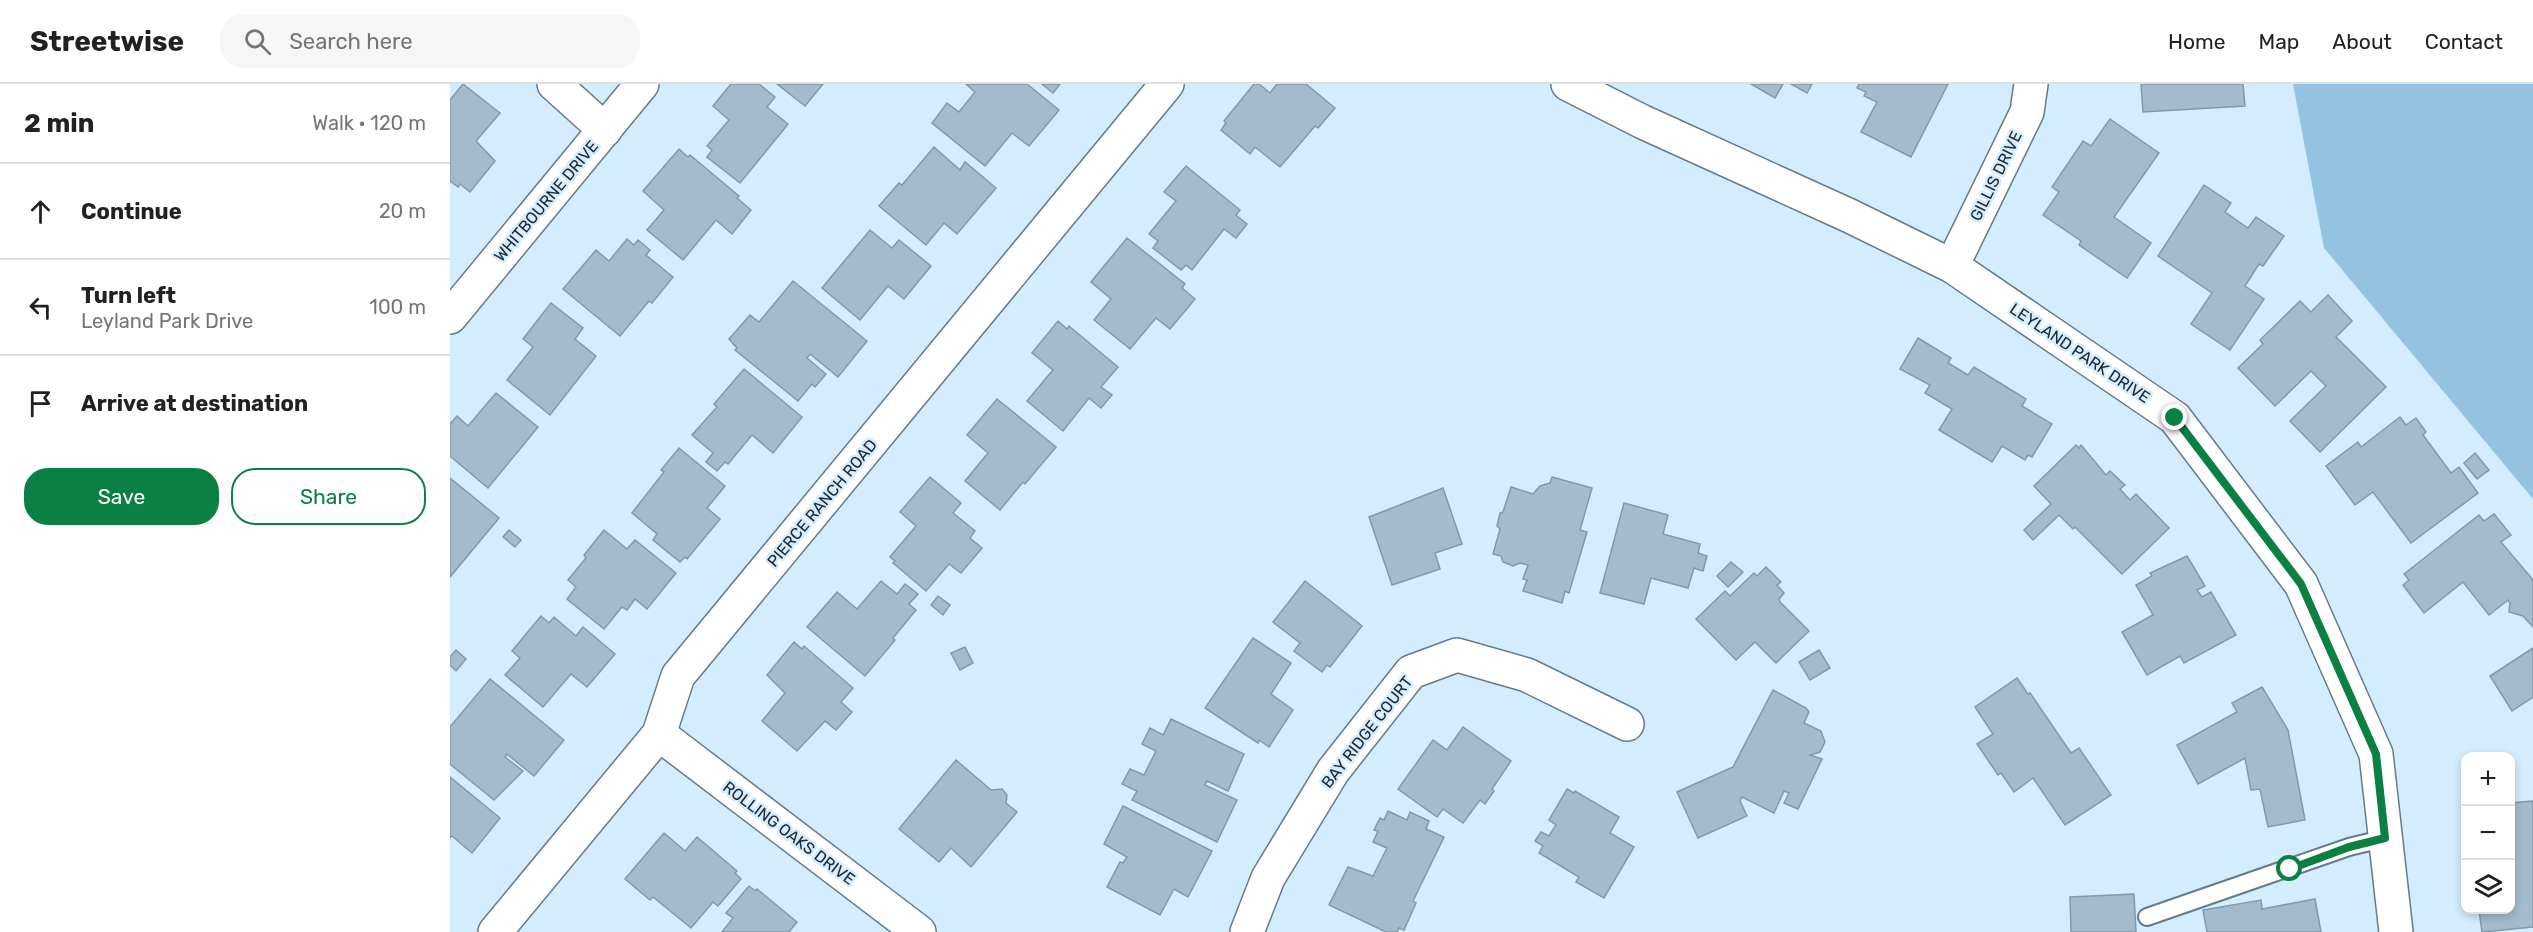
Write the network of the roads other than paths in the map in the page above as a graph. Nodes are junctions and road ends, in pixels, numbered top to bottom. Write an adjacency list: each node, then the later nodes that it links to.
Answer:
1 (554, 84): 6 (street)
2 (642, 84): 6 (street, WHITBOURNE DRIVE)
3 (1167, 84): 10 (street, PIERCE RANCH ROAD)
4 (1568, 84): 7 (street, LEYLAND PARK DRIVE)
5 (2031, 84): 7 (street, GILLIS DRIVE)
6 (605, 130): 8 (street, WHITBOURNE DRIVE)
7 (1952, 266): 11 (street, LEYLAND PARK DRIVE)
8 (450, 317)
9 (1627, 724): 15 (street, BAY RIDGE COURT)
10 (659, 734): 13 (street, PIERCE RANCH ROAD); 14 (street, ROLLING OAKS DRIVE)
11 (2385, 838): 12 (lane); 16 (street, LEYLAND PARK DRIVE)
12 (2147, 917)
13 (495, 932)
14 (919, 932)
15 (1247, 932)
16 (2396, 932)

